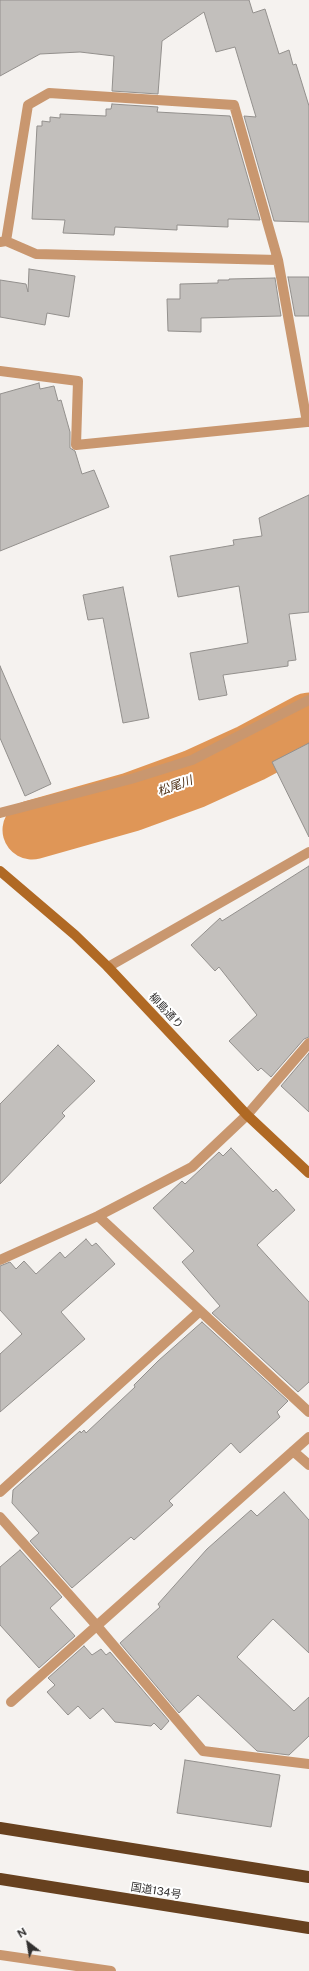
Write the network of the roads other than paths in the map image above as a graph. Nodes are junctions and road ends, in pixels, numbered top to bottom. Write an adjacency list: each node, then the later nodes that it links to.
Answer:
1 (3, 242): 2 (street); 2 (street)
2 (278, 260): 4 (street)
3 (0, 371): 4 (street)
4 (308, 422)
5 (309, 700): 6 (street)
6 (0, 813)
7 (309, 852): 9 (street)
8 (0, 871): 9 (street, 柳島通り)
9 (108, 967): 11 (street, 柳島通り)
10 (309, 1043): 11 (street)
11 (248, 1115): 12 (street, 柳島通り); 13 (street)
12 (309, 1173)
13 (98, 1216): 14 (street); 15 (street)
14 (0, 1260)
15 (200, 1311): 16 (street); 20 (street)
16 (309, 1412)
17 (309, 1437): 18 (street)
18 (294, 1451): 19 (street); 22 (street)
19 (309, 1465)
20 (0, 1492)
21 (0, 1517): 22 (street)
22 (97, 1626): 23 (street); 24 (street)
23 (11, 1702)
24 (309, 1764)
25 (0, 1828): 26 (highway)
26 (309, 1877)
27 (0, 1879): 28 (highway, 国道134号)
28 (309, 1928)
29 (0, 1955): 30 (street)
30 (111, 1971)

